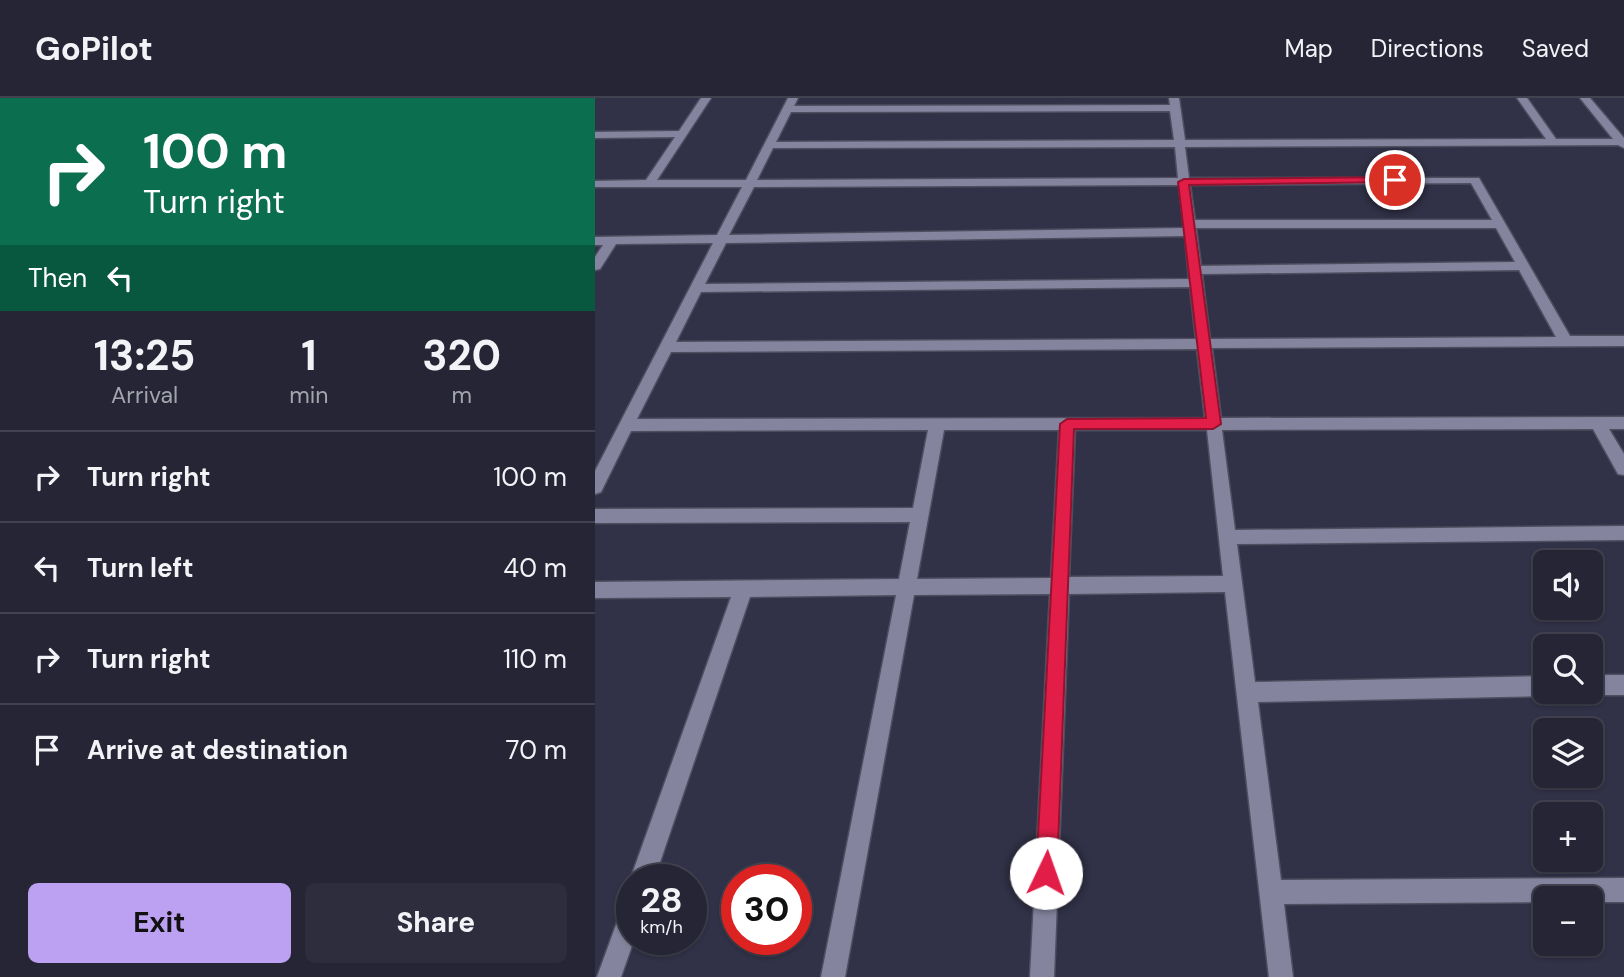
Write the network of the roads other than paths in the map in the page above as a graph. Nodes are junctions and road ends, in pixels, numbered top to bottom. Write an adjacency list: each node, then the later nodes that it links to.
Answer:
1 (706, 98): 6 (street)
2 (1522, 98): 8 (street)
3 (1585, 98): 10 (street)
4 (1174, 103): 5 (street); 9 (street)
5 (791, 104): 11 (street)
6 (682, 134): 7 (street); 14 (street)
7 (595, 135)
8 (1553, 142): 9 (street); 10 (street)
9 (1179, 143): 11 (street); 12 (street)
10 (1623, 144)
11 (770, 145): 15 (street)
12 (1184, 182): 15 (street); 16 (street); 17 (street)
13 (595, 184): 14 (street)
14 (649, 184): 15 (street)
15 (749, 184): 18 (street)
16 (1500, 224): 17 (street); 22 (street)
17 (1189, 228): 18 (street); 23 (street)
18 (721, 240): 20 (street); 24 (street)
19 (595, 241): 20 (street)
20 (612, 241): 21 (street)
21 (595, 266)
22 (1523, 266): 23 (street); 25 (street)
23 (1195, 276): 24 (street); 27 (street)
24 (697, 288): 28 (street)
25 (1566, 341): 26 (street); 27 (street)
26 (1624, 341)
27 (1204, 344): 28 (street); 33 (street)
28 (666, 347): 34 (street)
29 (1598, 423): 30 (street); 33 (street); 35 (street)
30 (1624, 423)
31 (937, 424): 32 (street); 34 (street); 37 (street)
32 (1067, 424): 33 (street); 42 (street)
33 (1213, 424): 40 (street)
34 (627, 425): 36 (street)
35 (1624, 470)
36 (595, 486)
37 (919, 515): 38 (street); 43 (street)
38 (595, 516)
39 (1624, 533): 40 (street)
40 (1227, 537): 41 (street)
41 (1233, 584): 42 (street); 49 (street)
42 (1059, 585): 43 (street); 56 (street)
43 (906, 587): 44 (street); 55 (street)
44 (743, 589): 45 (street); 50 (street)
45 (595, 590)
46 (1603, 685): 47 (street)
47 (1624, 685)
48 (1533, 686): 49 (street)
49 (1246, 692): 52 (street)
50 (648, 864)
51 (1624, 890): 52 (street)
52 (1271, 892): 57 (street)
53 (617, 955): 54 (street)
54 (609, 977)
55 (833, 977)
56 (1042, 977)
57 (1281, 977)

